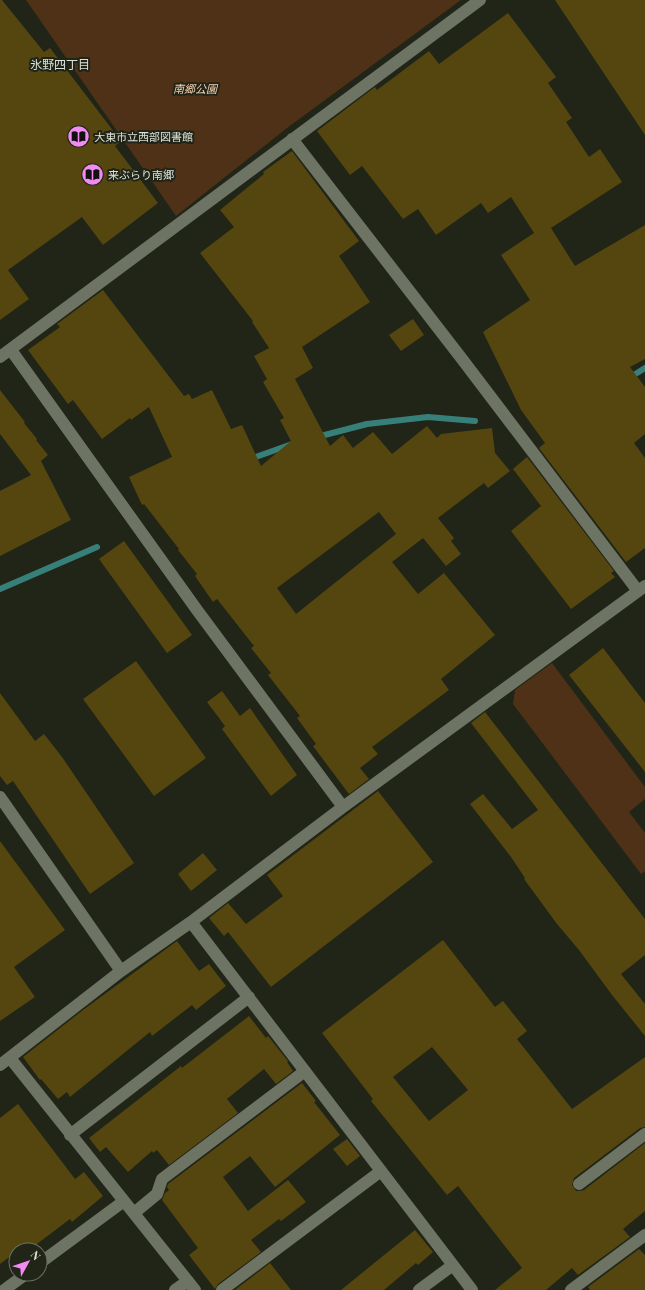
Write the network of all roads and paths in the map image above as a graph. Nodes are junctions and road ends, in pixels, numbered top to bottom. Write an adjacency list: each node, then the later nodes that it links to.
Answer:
1 (480, 0): 2 (street)
2 (292, 139): 3 (street); 5 (street)
3 (11, 350): 4 (street); 7 (street)
4 (0, 357)
5 (642, 589): 7 (street)
6 (0, 796): 9 (street)
7 (342, 807): 8 (street)
8 (191, 922): 9 (street); 10 (street)
9 (121, 971): 11 (street)
10 (249, 997): 12 (street); 13 (street)
11 (5, 1062): 13 (street)
12 (305, 1071): 15 (street); 18 (street)
13 (70, 1134): 17 (street)
14 (645, 1134): 16 (street)
15 (381, 1171): 21 (street); 26 (street)
16 (579, 1184)
17 (124, 1201): 18 (street); 20 (street)
18 (134, 1213): 23 (street)
19 (643, 1240): 29 (street)
20 (48, 1258)
21 (453, 1265): 27 (street); 28 (street)
22 (15, 1282): 24 (street)
23 (192, 1286): 25 (street)
24 (4, 1290)
25 (175, 1290)
26 (222, 1290)
27 (419, 1290)
28 (472, 1290)
29 (571, 1290)

